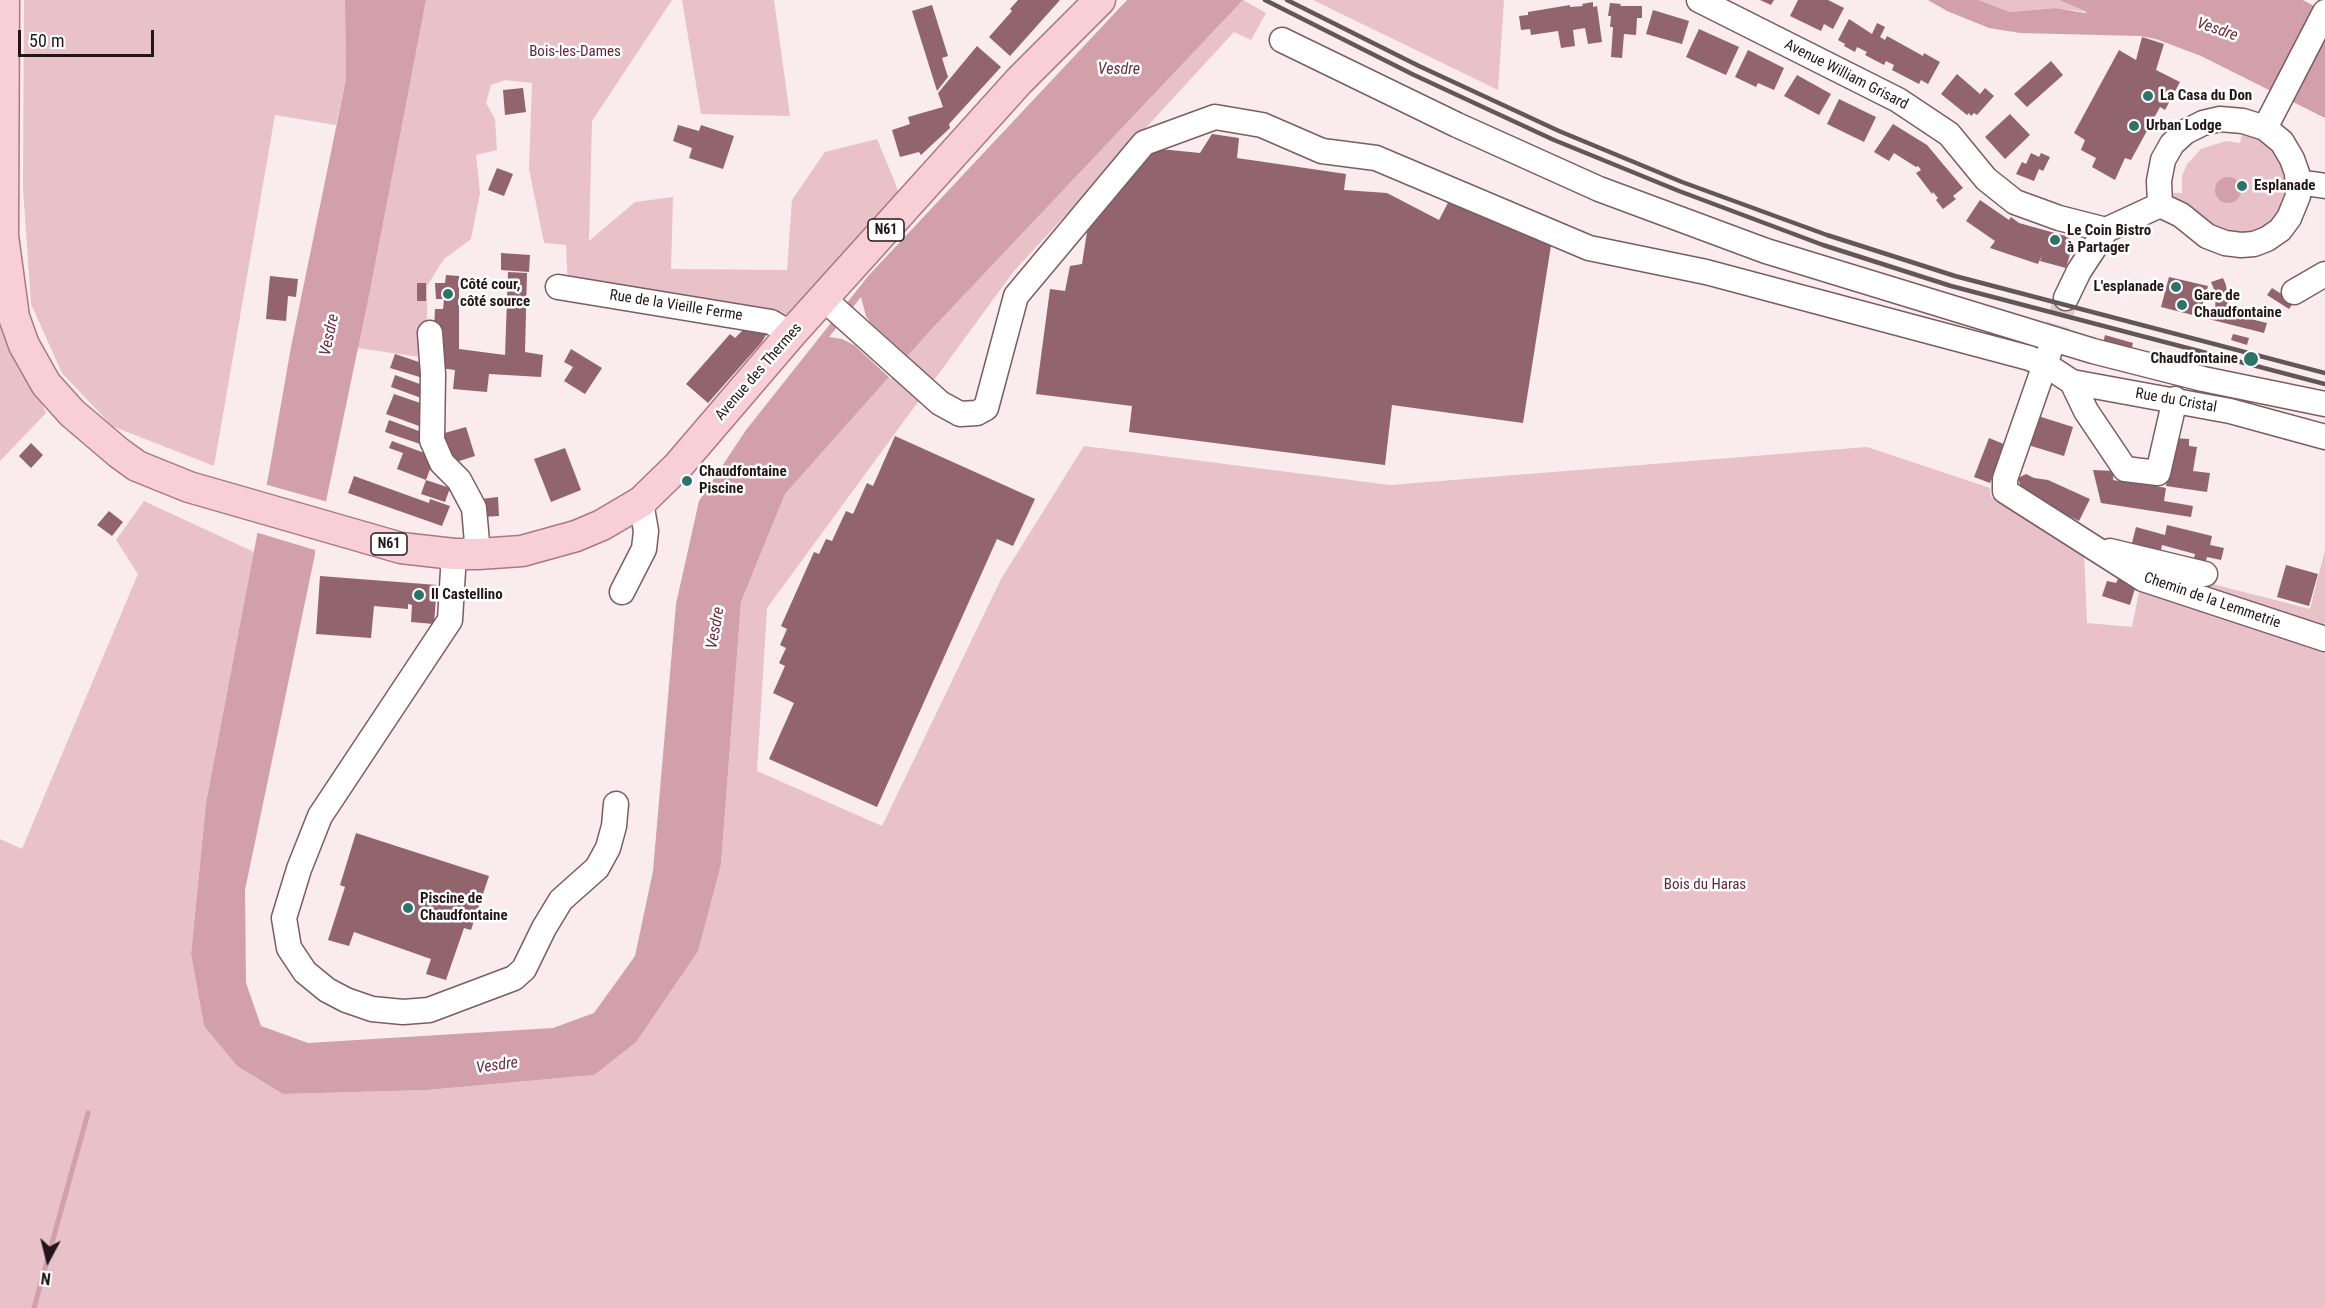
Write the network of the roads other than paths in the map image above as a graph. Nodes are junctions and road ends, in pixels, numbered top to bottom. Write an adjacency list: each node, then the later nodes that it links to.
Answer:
1 (4, 0): 24 (main road, Avenue des Thermes / N61)
2 (1100, 0): 15 (main road, Avenue des Thermes / N61)
3 (1699, 0): 10 (street, Avenue William Grisard)
4 (2324, 13): 6 (street)
5 (1282, 40): 21 (street)
6 (2265, 128): 7 (street); 9 (street)
7 (2298, 182): 8 (street); 9 (street)
8 (2325, 186)
9 (2160, 205): 10 (street)
10 (2106, 230): 14 (street)
11 (2325, 274): 13 (street)
12 (558, 287): 17 (street, Rue de la Vieille Ferme)
13 (2294, 292)
14 (2066, 298)
15 (835, 308): 17 (main road, Avenue des Thermes / N61); 18 (street, Rue du Cristal)
16 (430, 333): 24 (street)
17 (791, 334): 23 (main road, Avenue des Thermes / N61)
18 (2049, 356): 19 (street, Rue du Cristal); 25 (street, Chemin de la Lemmetrie)
19 (2072, 382): 20 (street, Rue du Cristal); 20 (street)
20 (2175, 399): 22 (street, Rue du Cristal)
21 (2325, 404)
22 (2325, 437)
23 (641, 502): 24 (main road, Avenue des Thermes / N61); 27 (street)
24 (466, 554): 29 (street)
25 (2103, 554): 26 (street); 28 (street, Chemin de la Lemmetrie)
26 (2205, 574)
27 (622, 592)
28 (2325, 639)
29 (616, 804)

